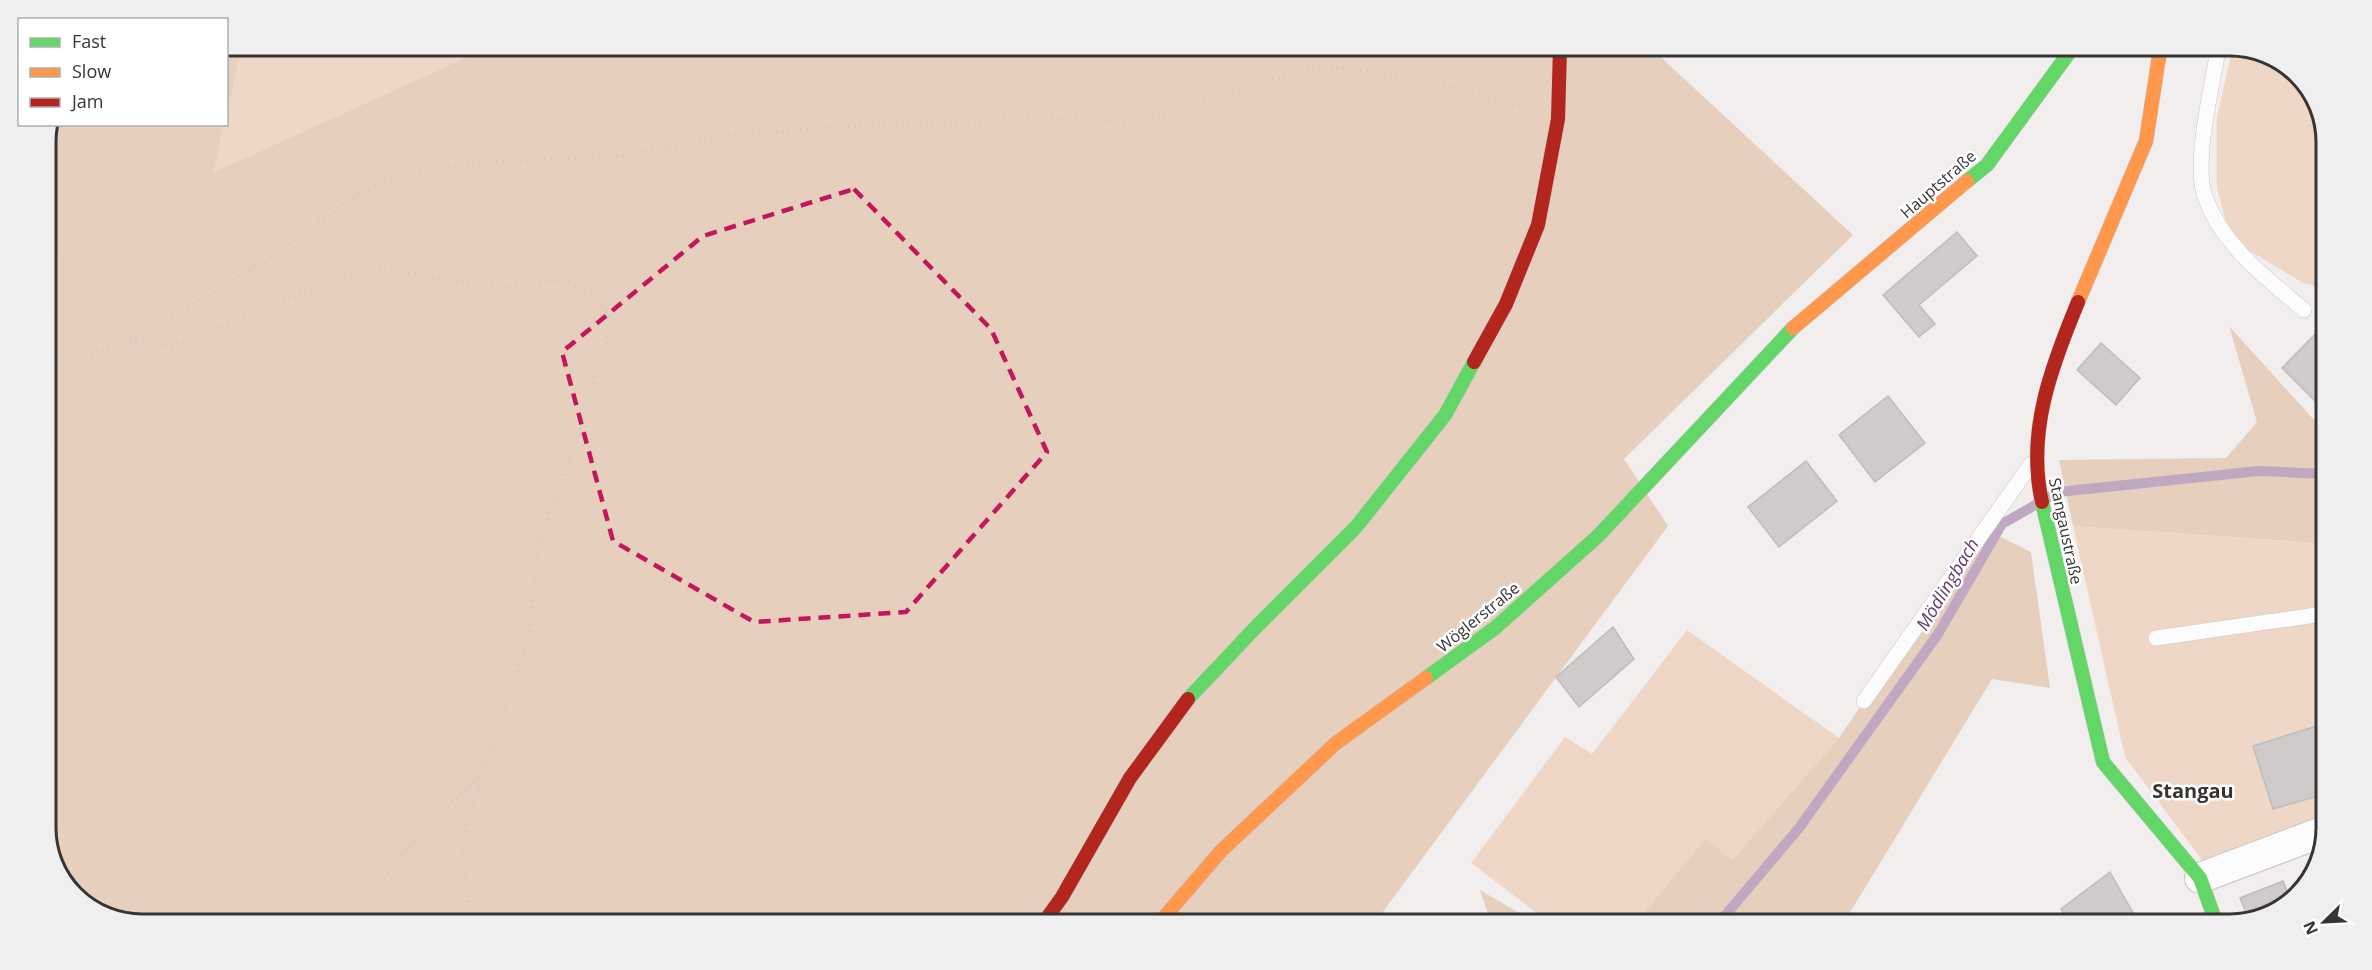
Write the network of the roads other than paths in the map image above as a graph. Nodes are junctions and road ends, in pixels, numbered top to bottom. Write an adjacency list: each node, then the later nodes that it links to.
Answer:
1 (1560, 55): 13 (main road)
2 (2067, 55): 6 (main road, Hauptstraße)
3 (2159, 55): 7 (main road, Stangaustraße)
4 (2217, 55): 5 (lane)
5 (2304, 310)
6 (1801, 320): 14 (main road, Wöglerstraße)
7 (2038, 454): 10 (lane); 12 (main road, Stangaustraße)
8 (2316, 615): 9 (lane)
9 (2156, 638)
10 (1864, 701)
11 (2316, 834): 12 (street)
12 (2200, 878): 15 (main road, Stangaustraße)
13 (1050, 914)
14 (1167, 914)
15 (2213, 914)

